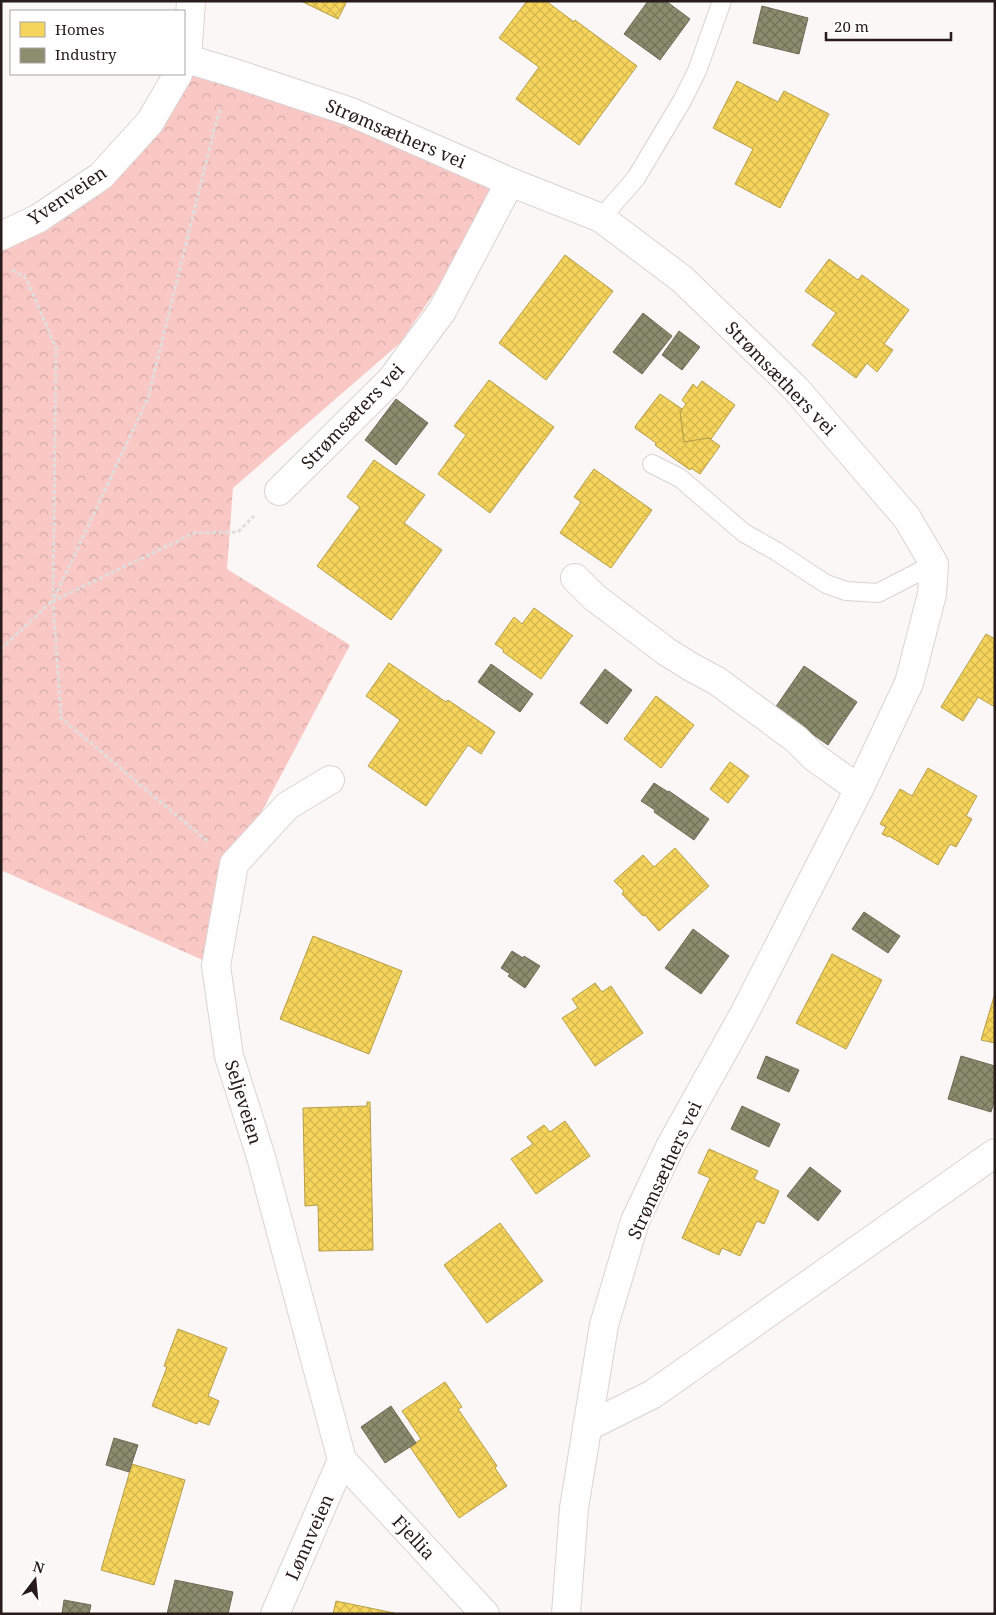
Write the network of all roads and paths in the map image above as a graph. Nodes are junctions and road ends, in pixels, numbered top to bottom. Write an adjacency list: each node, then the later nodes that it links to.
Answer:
1 (191, 1): 3 (street, Yvenveien)
2 (722, 1): 8 (lane)
3 (185, 50)
4 (185, 66): 5 (street, Strømsæthers vei)
5 (234, 73): 7 (street, Strømsæthers vei); 15 (path)
6 (178, 75): 9 (street, Yvenveien)
7 (510, 182): 8 (street, Strømsæthers vei); 12 (street, Strømsæters vei)
8 (601, 218): 13 (street, Strømsæthers vei)
9 (1, 236)
10 (9, 268): 15 (path)
11 (652, 464): 13 (lane)
12 (279, 491): 15 (path)
13 (934, 564): 18 (street, Strømsæthers vei)
14 (575, 578): 18 (street)
15 (53, 601): 16 (path); 19 (path)
16 (1, 649)
17 (330, 780): 19 (street)
18 (859, 789): 21 (street, Strømsæthers vei)
19 (234, 864): 22 (street, Seljeveien)
20 (995, 1153): 21 (street)
21 (587, 1427): 25 (street, Strømsæthers vei)
22 (342, 1460): 23 (street, Lønnveien); 24 (street, Fjellia)
23 (275, 1614)
24 (485, 1614)
25 (566, 1614)

